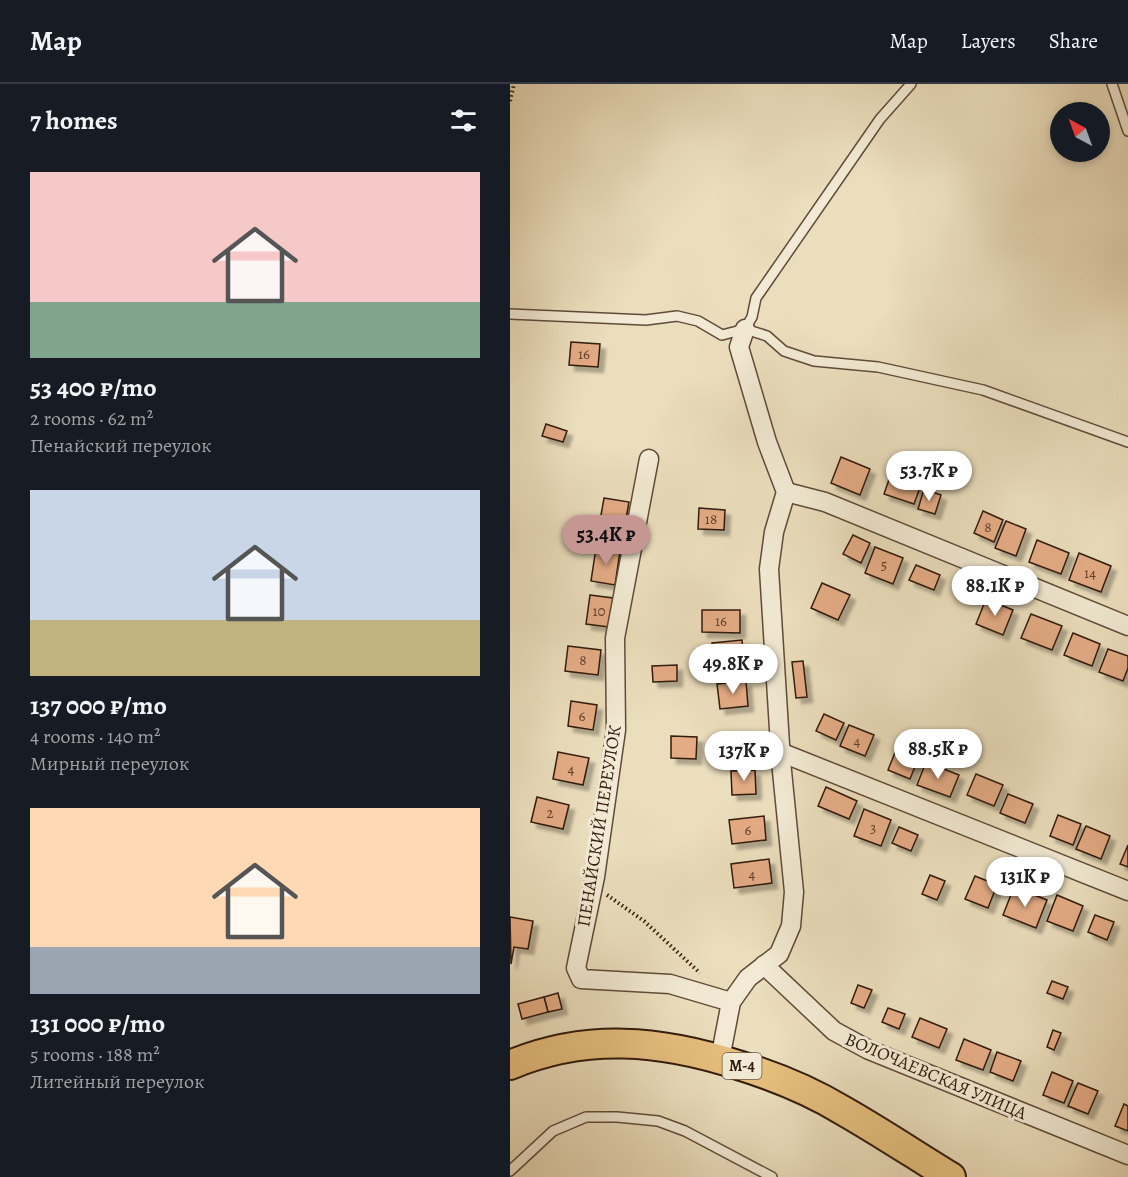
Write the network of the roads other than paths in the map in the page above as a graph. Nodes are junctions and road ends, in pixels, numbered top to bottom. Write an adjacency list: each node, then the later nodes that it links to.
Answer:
1 (911, 84): 5 (lane)
2 (1112, 84): 3 (lane)
3 (1128, 131)
4 (510, 314): 5 (lane)
5 (745, 329): 6 (lane); 8 (street)
6 (1128, 442)
7 (649, 459): 13 (street, ПЕНАЙСКИЙ ПЕРЕУЛОК)
8 (786, 492): 9 (street); 10 (street)
9 (1128, 626)
10 (780, 752): 11 (street); 12 (street)
11 (1128, 891)
12 (765, 965): 13 (street); 16 (street, ВОЛОЧАЕВСКАЯ УЛИЦА)
13 (731, 1002): 14 (street)
14 (720, 1059): 15 (highway, М-4); 19 (highway, М-4)
15 (510, 1065)
16 (1128, 1155)
17 (510, 1171): 18 (lane)
18 (772, 1177)
19 (951, 1177)

